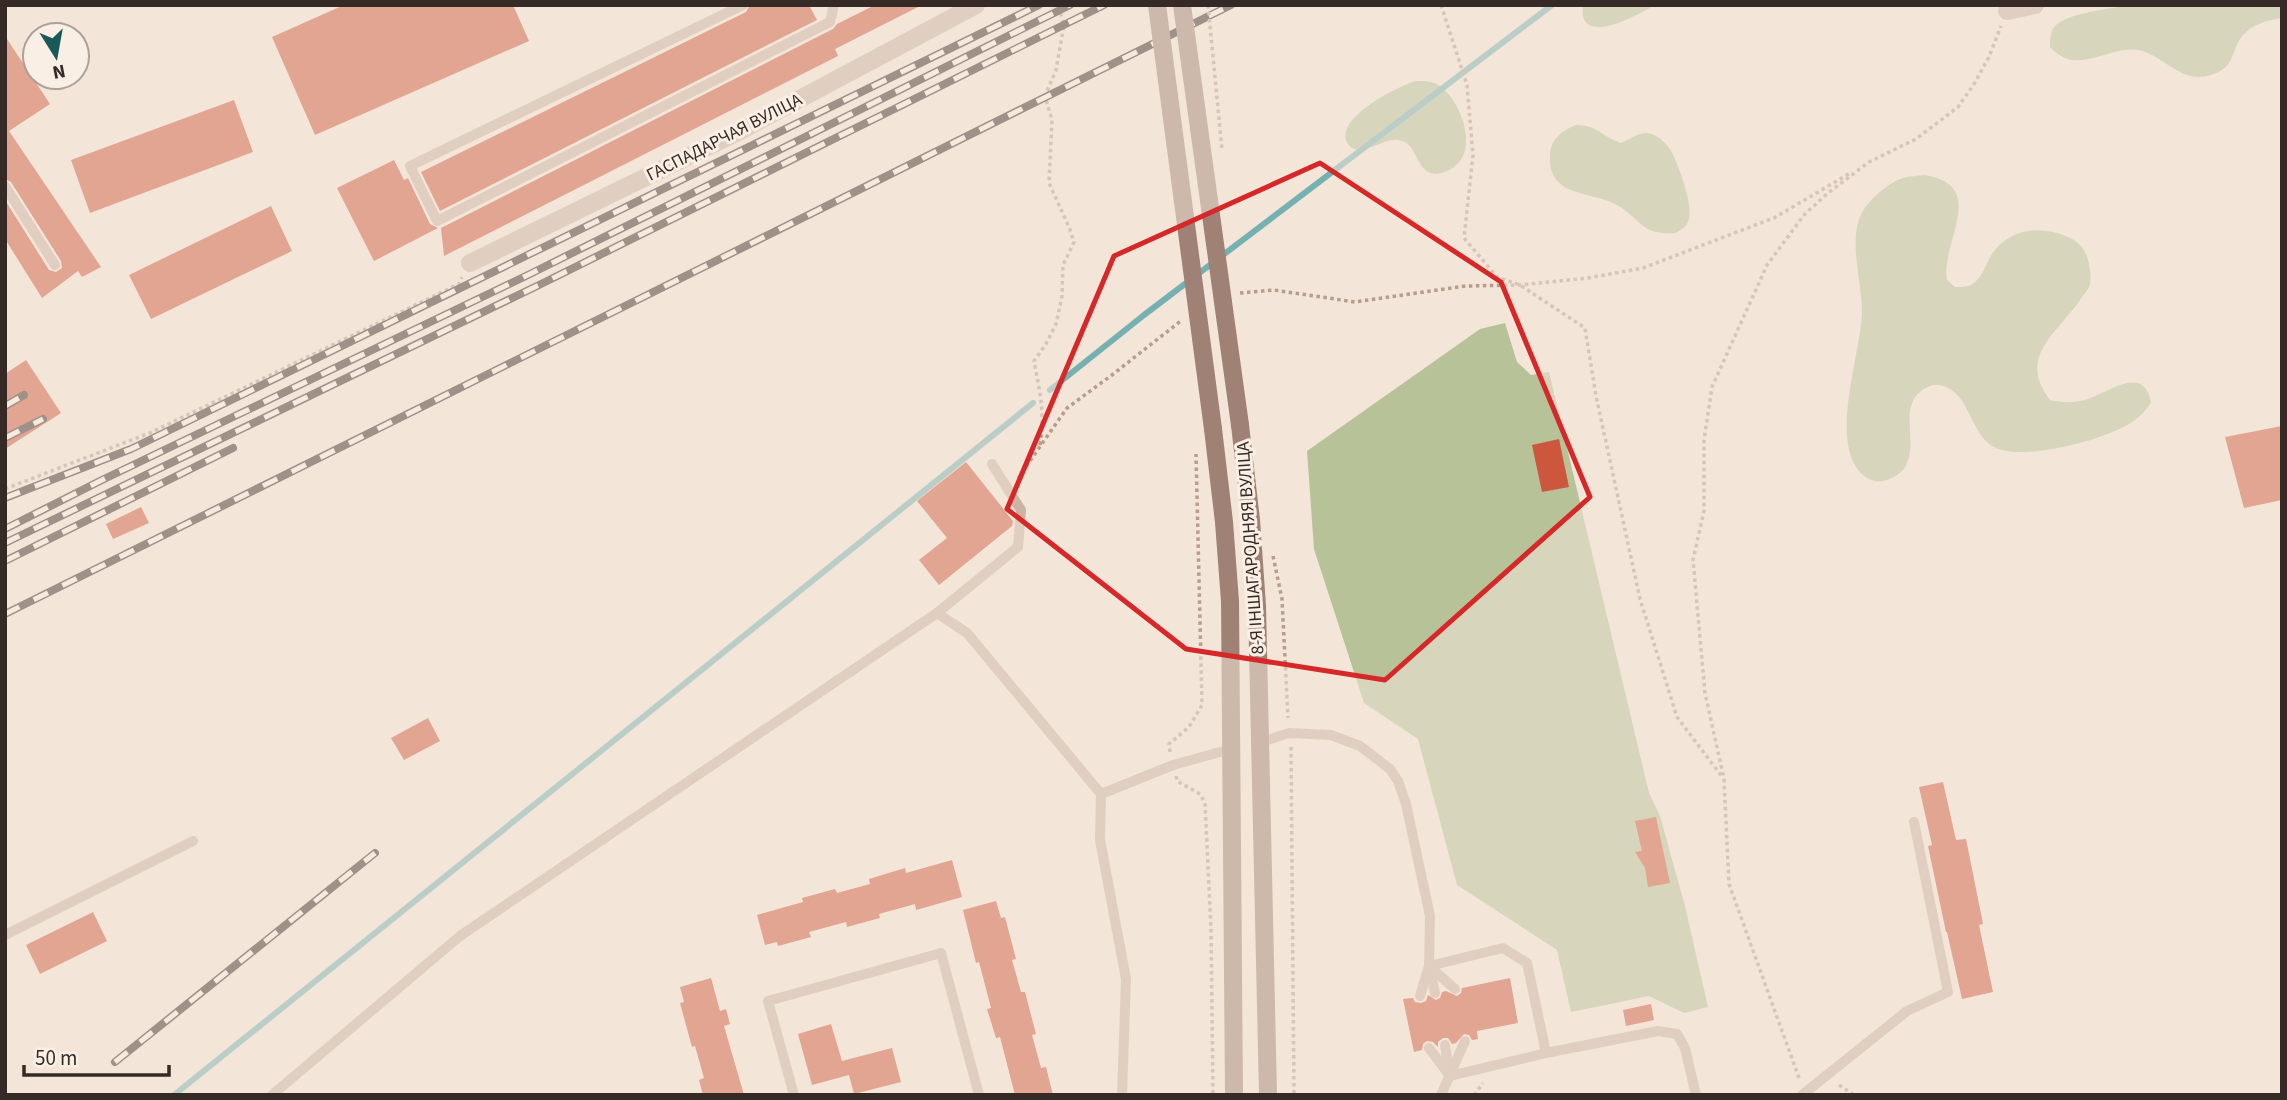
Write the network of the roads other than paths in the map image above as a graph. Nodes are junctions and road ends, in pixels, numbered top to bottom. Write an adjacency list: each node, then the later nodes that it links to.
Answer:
1 (743, 5): 2 (lane)
2 (834, 5)
3 (976, 5): 9 (street, ГАСПАДАРЧАЯ ВУЛІЦА)
4 (1157, 5): 14 (main road, 8-Я ІНШАГАРОДНЯЯ ВУЛІЦА, bridge)
5 (1182, 5): 13 (main road, 8-Я ІНШАГАРОДНЯЯ ВУЛІЦА, bridge)
6 (2035, 5): 7 (street)
7 (2006, 8)
8 (5, 186): 10 (lane)
9 (470, 263)
10 (55, 265)
11 (992, 464): 12 (lane)
12 (937, 613): 15 (lane); 29 (lane)
13 (1261, 742): 14 (main road); 19 (lane); 34 (main road, 8-Я ІНШАГАРОДНЯЯ ВУЛІЦА)
14 (1231, 749): 15 (lane); 33 (main road, 8-Я ІНШАГАРОДНЯЯ ВУЛІЦА)
15 (1101, 793): 32 (lane)
16 (1914, 822): 28 (lane)
17 (193, 841): 18 (lane)
18 (5, 935)
19 (1429, 965): 20 (lane); 21 (lane); 22 (lane); 26 (lane)
20 (1455, 989)
21 (1435, 993)
22 (1420, 996)
23 (1465, 1041): 27 (lane)
24 (1445, 1045): 27 (lane)
25 (1429, 1048): 27 (lane)
26 (1546, 1053): 27 (lane); 36 (lane)
27 (1450, 1076): 35 (lane)
28 (1804, 1094)
29 (272, 1095)
30 (794, 1095): 31 (lane)
31 (979, 1095)
32 (1122, 1095)
33 (1234, 1095)
34 (1269, 1095)
35 (1441, 1095)
36 (1696, 1095)

